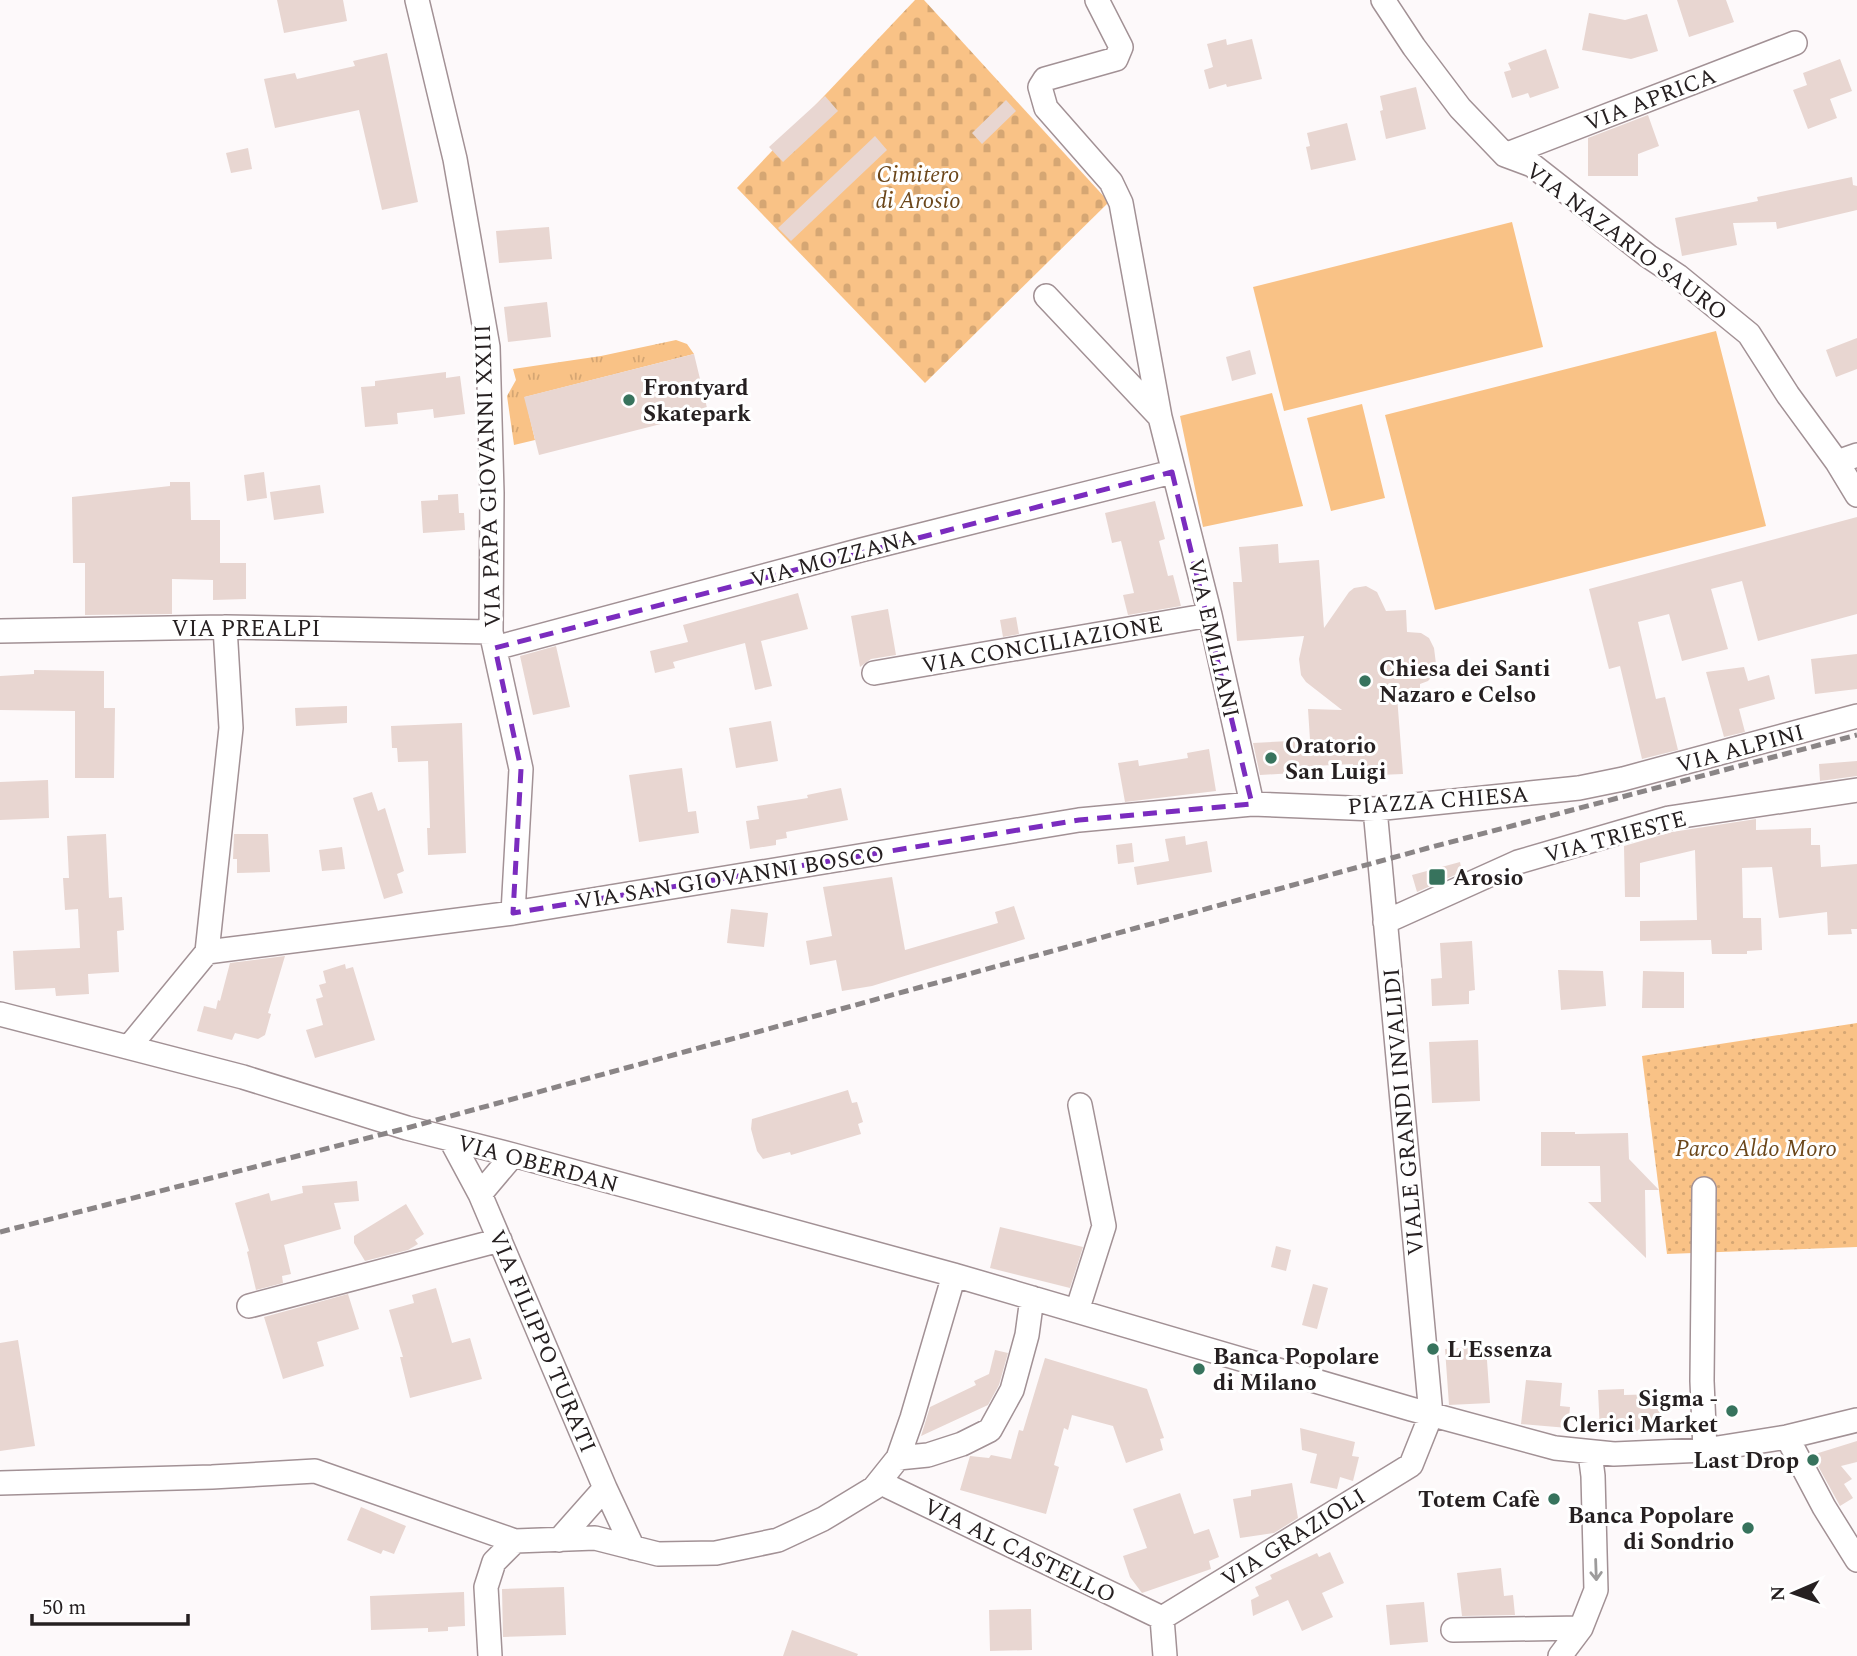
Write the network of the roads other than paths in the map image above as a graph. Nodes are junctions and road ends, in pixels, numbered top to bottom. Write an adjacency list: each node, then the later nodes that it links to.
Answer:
1 (417, 0): 14 (street, VIA PAPA GIOVANNI XXIII)
2 (1097, 0): 7 (street, VIA EMILIANI)
3 (1383, 0): 5 (street, VIA NAZARIO SAURO)
4 (1795, 43): 5 (street, VIA APRICA)
5 (1505, 155): 8 (street, VIA NAZARIO SAURO)
6 (1046, 296): 7 (street)
7 (1160, 417): 9 (street, VIA EMILIANI)
8 (1847, 459): 10 (street, VIA NAZARIO SAURO)
9 (1172, 472): 11 (street, VIA EMILIANI); 14 (street, VIA MOZZANA)
10 (1857, 495)
11 (1210, 615): 15 (street, VIA CONCILIAZIONE); 19 (street, VIA EMILIANI)
12 (225, 627): 13 (street, VIA PREALPI); 14 (street, VIA PREALPI); 23 (street)
13 (0, 631)
14 (493, 640): 21 (street, VIA PAPA GIOVANNI XXIII)
15 (874, 673)
16 (1857, 716): 17 (street, VIA ALPINI)
17 (1623, 779): 20 (street, PIAZZA CHIESA)
18 (1857, 790): 22 (street, VIA TRIESTE)
19 (1252, 804): 20 (street, PIAZZA CHIESA); 21 (street, VIA SAN GIOVANNI BOSCO)
20 (1375, 809): 22 (street, VIALE GRANDI INVALIDI)
21 (513, 913): 23 (street, VIA SAN GIOVANNI BOSCO)
22 (1385, 922): 36 (street, VIALE GRANDI INVALIDI)
23 (207, 952): 25 (street)
24 (0, 1014): 25 (street, VIA OBERDAN)
25 (129, 1047): 27 (street, VIA OBERDAN)
26 (1080, 1105): 35 (street)
27 (451, 1140): 28 (street, VIA OBERDAN); 30 (street, VIA FILIPPO TURATI)
28 (513, 1155): 30 (street); 32 (street, VIA OBERDAN)
29 (1704, 1189): 39 (street)
30 (480, 1194): 31 (street, VIA FILIPPO TURATI)
31 (500, 1241): 34 (street); 44 (street, VIA FILIPPO TURATI)
32 (954, 1275): 33 (street, VIA OBERDAN); 41 (street)
33 (1031, 1298): 35 (street, VIA OBERDAN); 41 (street)
34 (249, 1306)
35 (1077, 1311): 36 (street, VIA OBERDAN)
36 (1431, 1415): 40 (street, VIA OBERDAN); 49 (street, VIA GRAZIOLI)
37 (1857, 1420): 38 (street, VIA OBERDAN)
38 (1787, 1437): 39 (street, VIA OBERDAN); 48 (street)
39 (1705, 1450): 40 (street, VIA OBERDAN)
40 (1590, 1453): 50 (street, one-way to 50)
41 (898, 1458): 42 (street)
42 (879, 1482): 47 (street); 49 (street, VIA AL CASTELLO)
43 (0, 1483): 45 (street)
44 (605, 1488): 46 (street); 47 (street, VIA FILIPPO TURATI)
45 (515, 1541): 46 (street); 52 (street)
46 (559, 1541): 47 (street)
47 (633, 1548)
48 (1857, 1560)
49 (1162, 1618): 53 (street)
50 (1581, 1628): 51 (street); 54 (street)
51 (1453, 1630)
52 (490, 1656)
53 (1165, 1656)
54 (1560, 1656)

